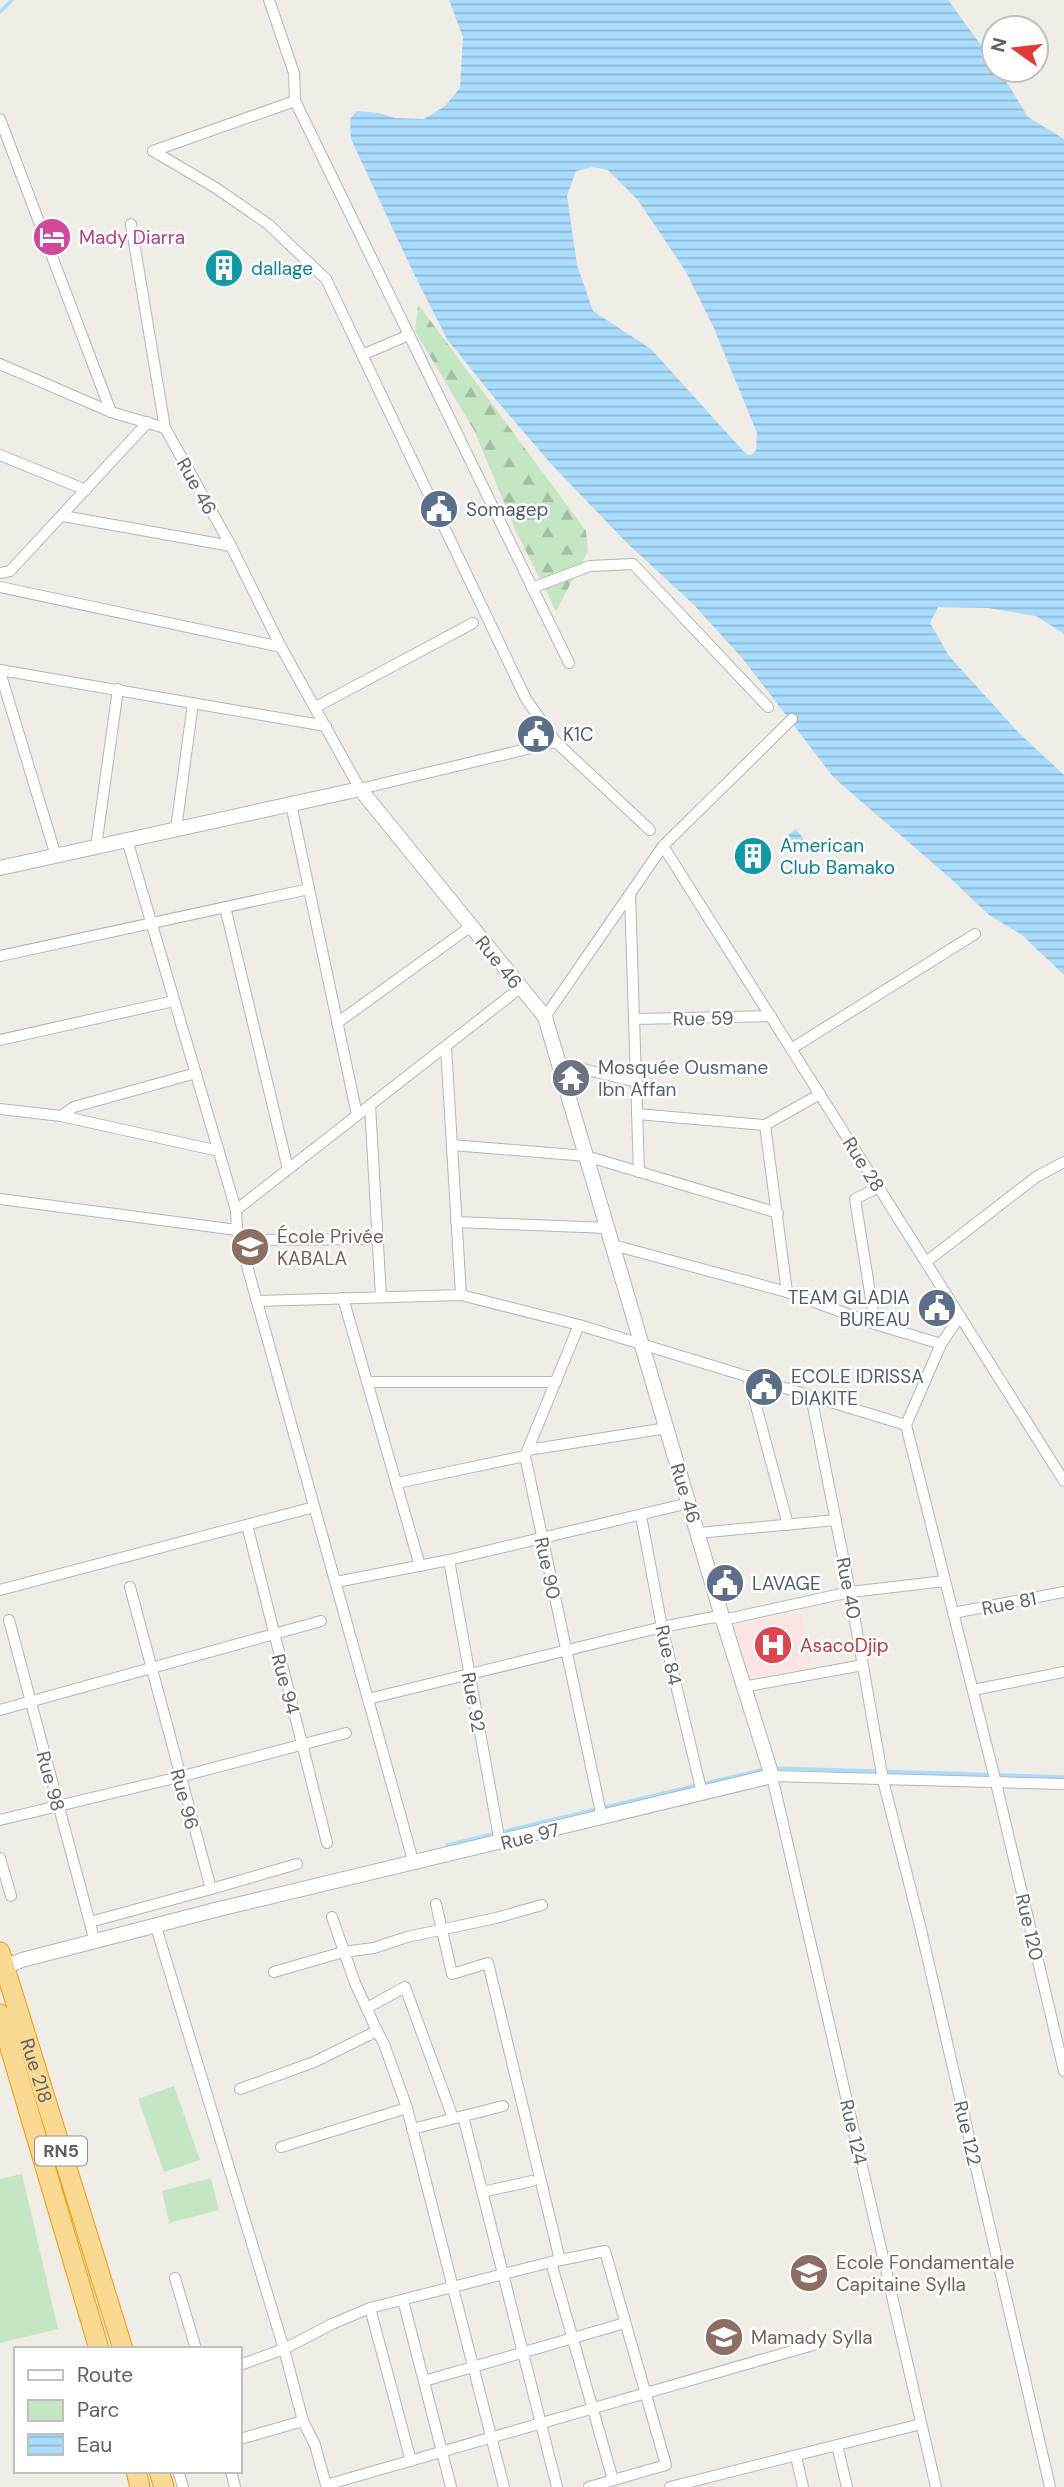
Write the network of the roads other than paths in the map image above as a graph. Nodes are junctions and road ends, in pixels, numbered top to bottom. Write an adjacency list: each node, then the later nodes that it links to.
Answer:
1 (269, 0): 2 (street)
2 (295, 101): 5 (street); 6 (street)
3 (0, 119): 8 (street)
4 (131, 224): 10 (street, Rue 46)
5 (409, 335): 6 (street); 17 (street)
6 (362, 355): 28 (street)
7 (0, 364): 8 (street)
8 (111, 412): 9 (street)
9 (148, 422): 10 (street); 12 (street)
10 (165, 428): 14 (street, Rue 46)
11 (1, 456): 12 (street)
12 (86, 490): 13 (street)
13 (63, 516): 14 (street); 15 (street)
14 (231, 546): 19 (street, Rue 46)
15 (0, 573)
16 (0, 587): 19 (street)
17 (532, 588): 20 (street); 25 (street)
18 (472, 623): 24 (street)
19 (281, 647): 24 (street, Rue 46)
20 (569, 663)
21 (0, 671): 22 (street); 36 (street)
22 (118, 690): 23 (street); 35 (street)
23 (193, 703): 27 (street); 31 (street)
24 (316, 707): 27 (street, Rue 46)
25 (768, 707)
26 (792, 719): 34 (street)
27 (326, 726): 29 (street, Rue 46)
28 (556, 742): 29 (street); 32 (street)
29 (360, 789): 30 (street); 42 (street, Rue 46)
30 (291, 804): 31 (street); 38 (street)
31 (176, 829): 33 (street)
32 (650, 830)
33 (127, 840): 35 (street); 41 (street)
34 (663, 846): 39 (street); 47 (street, Rue 28)
35 (96, 847): 36 (street)
36 (56, 856): 37 (street)
37 (0, 868)
38 (309, 889): 40 (street); 50 (street)
39 (630, 895): 48 (street); 49 (street)
40 (225, 907): 41 (street); 68 (street)
41 (152, 924): 44 (street); 46 (street)
42 (470, 927): 45 (street, Rue 46); 50 (street)
43 (975, 934): 53 (street)
44 (0, 957)
45 (520, 988): 48 (street, Rue 46); 52 (street)
46 (174, 1001): 51 (street); 55 (street)
47 (771, 1016): 49 (street, Rue 59); 53 (street, Rue 28)
48 (545, 1017): 54 (street, Rue 46)
49 (635, 1019): 56 (street)
50 (337, 1023): 61 (street)
51 (0, 1040)
52 (446, 1047): 58 (street); 64 (street)
53 (791, 1049): 57 (street, Rue 28)
54 (558, 1063): 56 (street); 66 (street, Rue 46)
55 (196, 1073): 62 (street); 65 (street)
56 (637, 1082): 60 (street)
57 (820, 1094): 63 (street); 70 (street, Rue 28)
58 (370, 1105): 61 (street); 77 (street)
59 (0, 1109): 62 (street)
60 (637, 1114): 63 (street); 69 (street)
61 (357, 1115): 68 (street)
62 (61, 1116): 65 (street)
63 (765, 1125): 73 (street)
64 (452, 1145): 66 (street); 74 (street)
65 (219, 1151): 72 (street)
66 (586, 1156): 69 (street); 75 (street, Rue 46)
67 (1064, 1162): 79 (street)
68 (288, 1169): 72 (street)
69 (639, 1172): 73 (street)
70 (879, 1187): 79 (street, Rue 28); 86 (street)
71 (0, 1199): 76 (street)
72 (236, 1210): 76 (street)
73 (778, 1213): 80 (street)
74 (456, 1222): 75 (street); 81 (street)
75 (608, 1228): 78 (street, Rue 46)
76 (238, 1235): 77 (street); 84 (street)
77 (379, 1239): 82 (street)
78 (612, 1245): 80 (street); 88 (street, Rue 46)
79 (926, 1262): 85 (street, Rue 28)
80 (787, 1292): 86 (street)
81 (461, 1295): 82 (street); 87 (street)
82 (382, 1297): 83 (street)
83 (343, 1298): 84 (street); 91 (street)
84 (257, 1301): 100 (street)
85 (960, 1316): 89 (street); 97 (street, Rue 28)
86 (875, 1324): 89 (street)
87 (579, 1325): 88 (street); 92 (street)
88 (640, 1343): 90 (street); 95 (street, Rue 46)
89 (941, 1344): 94 (street)
90 (748, 1376): 93 (street); 104 (street)
91 (368, 1382): 92 (street); 98 (street)
92 (556, 1382): 96 (street)
93 (811, 1395): 94 (street); 102 (street, Rue 40)
94 (906, 1425): 109 (street, Rue 120)
95 (667, 1428): 96 (street); 99 (street, Rue 46)
96 (527, 1453): 98 (street); 106 (street, Rue 90)
97 (1062, 1473)
98 (397, 1483): 108 (street)
99 (690, 1503): 101 (street); 105 (street, Rue 46)
100 (314, 1507): 103 (street); 110 (street)
101 (641, 1516): 106 (street); 119 (street, Rue 84)
102 (836, 1520): 104 (street); 113 (street, Rue 40)
103 (247, 1525): 112 (street); 120 (street, Rue 94)
104 (788, 1525): 105 (street)
105 (698, 1533): 117 (street, Rue 46)
106 (542, 1539): 107 (street); 121 (street, Rue 90)
107 (449, 1560): 108 (street); 125 (street, Rue 92)
108 (421, 1566): 110 (street)
109 (945, 1581): 113 (street); 115 (street, Rue 120)
110 (335, 1583): 128 (street)
111 (130, 1587): 123 (street, Rue 96)
112 (0, 1590)
113 (850, 1592): 117 (street); 122 (street, Rue 40)
114 (1064, 1592): 115 (street, Rue 81)
115 (953, 1614): 127 (street, Rue 120)
116 (9, 1620): 129 (street, Rue 98)
117 (723, 1620): 119 (street); 126 (street, Rue 46)
118 (321, 1621): 120 (street)
119 (662, 1627): 121 (street); 138 (street, Rue 84)
120 (273, 1635): 123 (street); 132 (street, Rue 94)
121 (565, 1649): 125 (street); 140 (street, Rue 90)
122 (863, 1665): 126 (street); 135 (street, Rue 40)
123 (150, 1669): 129 (street); 134 (street, Rue 96)
124 (1064, 1672): 127 (street)
125 (469, 1674): 128 (street); 142 (street, Rue 92)
126 (743, 1687): 133 (street, Rue 46)
127 (972, 1690): 136 (street, Rue 120)
128 (368, 1699): 146 (street)
129 (30, 1702): 130 (street); 139 (street, Rue 98)
130 (0, 1710)
131 (346, 1733): 132 (street)
132 (302, 1743): 134 (street); 143 (street, Rue 94)
133 (772, 1776): 135 (street, Rue 97); 138 (street, Rue 97); 192 (street, Rue 124)
134 (180, 1777): 139 (street); 147 (street, Rue 96)
135 (883, 1780): 136 (street, Rue 97); 209 (street, Rue 122)
136 (996, 1783): 137 (street, Rue 97); 162 (street, Rue 120)
137 (1064, 1784)
138 (702, 1794): 140 (street, Rue 97)
139 (58, 1807): 141 (street); 152 (street, Rue 98)
140 (599, 1811): 142 (street, Rue 97)
141 (0, 1820)
142 (498, 1835): 146 (street, Rue 97)
143 (327, 1843)
144 (0, 1858): 148 (street)
145 (298, 1864): 147 (street)
146 (414, 1864): 153 (street, Rue 97)
147 (211, 1889): 152 (street)
148 (11, 1896)
149 (436, 1904): 154 (street)
150 (542, 1905): 154 (street)
151 (332, 1917): 156 (street)
152 (90, 1922): 155 (street, Rue 98)
153 (156, 1927): 155 (street, Rue 97); 183 (street)
154 (441, 1931): 156 (street); 171 (street)
155 (95, 1942): 157 (street, Rue 97)
156 (343, 1952): 158 (street); 159 (street)
157 (1, 1963): 181 (highway, Rue 218 / RN5)
158 (274, 1972)
159 (367, 2008): 161 (street); 166 (street)
160 (0, 2014): 180 (highway, Rue 218 / RN5)
161 (377, 2031): 163 (street); 165 (street)
162 (1064, 2071)
163 (240, 2089)
164 (503, 2106): 166 (street)
165 (407, 2108): 167 (street); 168 (street)
166 (458, 2117): 167 (street); 170 (street)
167 (412, 2129): 174 (street)
168 (281, 2147)
169 (532, 2181): 170 (street)
170 (482, 2192): 172 (street)
171 (556, 2261): 172 (street); 177 (street); 178 (street)
172 (503, 2275): 174 (street); 184 (street)
173 (175, 2278): 182 (street)
174 (452, 2288): 175 (street); 186 (street)
175 (403, 2300): 176 (street); 187 (street)
176 (370, 2308): 183 (street); 198 (street)
177 (625, 2323): 178 (street); 188 (street)
178 (573, 2338): 184 (street); 189 (street)
179 (813, 2346): 188 (street)
180 (98, 2347)
181 (122, 2347)
182 (195, 2347)
183 (284, 2349): 185 (street); 190 (street)
184 (523, 2352): 186 (street); 191 (street)
185 (242, 2364)
186 (472, 2367): 187 (street); 194 (street)
187 (424, 2381): 196 (street)
188 (645, 2393): 189 (street); 199 (street)
189 (593, 2409): 191 (street); 199 (street)
190 (303, 2421): 193 (street); 198 (street)
191 (541, 2424): 194 (street); 203 (street)
192 (921, 2424): 195 (street); 208 (street, Rue 124)
193 (242, 2438)
194 (491, 2438): 196 (street); 202 (street)
195 (837, 2445): 197 (street); 207 (street)
196 (442, 2452): 198 (street); 201 (street)
197 (796, 2456): 200 (street); 206 (street)
198 (411, 2461)
199 (613, 2480): 204 (street)
200 (718, 2482): 205 (street)
201 (451, 2487)
202 (504, 2487)
203 (557, 2487)
204 (589, 2487)
205 (670, 2487)
206 (803, 2487)
207 (847, 2487)
208 (936, 2487)
209 (1050, 2487)

